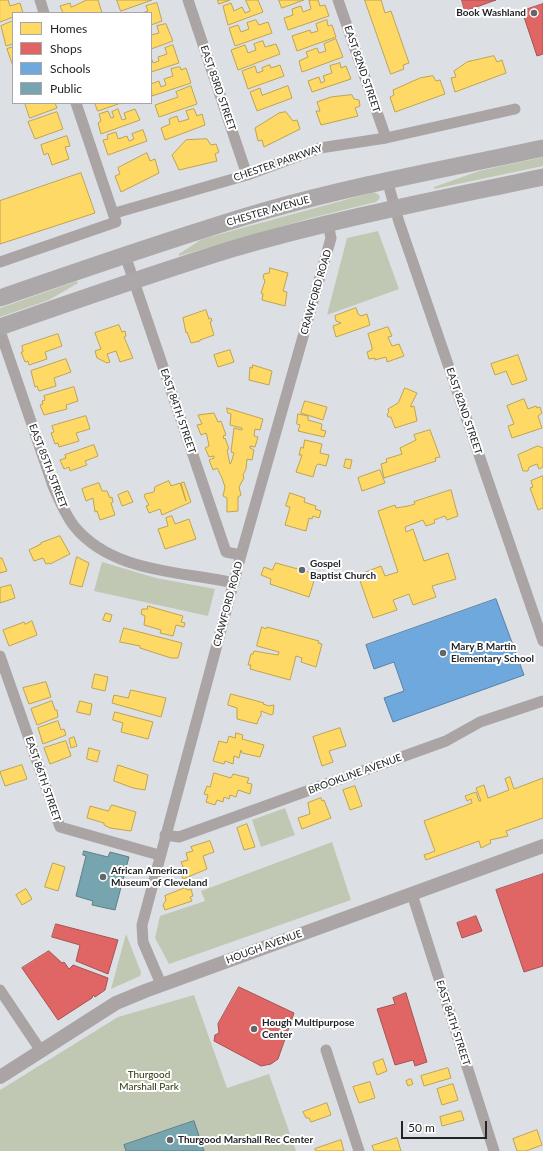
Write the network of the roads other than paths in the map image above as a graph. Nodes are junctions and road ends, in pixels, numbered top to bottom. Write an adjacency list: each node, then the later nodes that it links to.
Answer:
1 (40, 0): 4 (street)
2 (188, 0): 9 (street, EAST 83RD STREET)
3 (338, 0): 7 (street, EAST 82ND STREET)
4 (44, 12)
5 (76, 104): 13 (street)
6 (515, 109): 7 (street, CHESTER PARKWAY)
7 (386, 138): 9 (street, CHESTER PARKWAY)
8 (543, 148): 11 (main road, CHESTER AVENUE)
9 (247, 175): 13 (street, CHESTER PARKWAY)
10 (543, 177): 12 (main road)
11 (387, 180): 12 (street, EAST 82ND STREET); 15 (main road, CHESTER AVENUE)
12 (394, 208): 14 (main road); 23 (street, EAST 82ND STREET)
13 (116, 218): 16 (street, CHESTER PARKWAY)
14 (328, 224): 17 (main road); 21 (street, CRAWFORD ROAD)
15 (125, 255): 17 (street, EAST 84TH STREET); 18 (main road, CHESTER AVENUE)
16 (0, 262)
17 (134, 280): 19 (main road); 21 (street, EAST 84TH STREET)
18 (0, 298)
19 (0, 327)
20 (0, 332): 22 (street, EAST 85TH STREET)
21 (241, 555): 22 (street, CRAWFORD ROAD)
22 (234, 583): 26 (street, CRAWFORD ROAD)
23 (543, 641)
24 (0, 656): 28 (street, EAST 86TH STREET)
25 (543, 701): 26 (street, BROOKLINE AVENUE)
26 (165, 835): 28 (street, CRAWFORD ROAD)
27 (543, 846): 29 (street, HOUGH AVENUE)
28 (160, 855): 30 (street, CRAWFORD ROAD)
29 (412, 894): 30 (street, HOUGH AVENUE); 36 (street, EAST 84TH STREET)
30 (161, 984): 33 (street, HOUGH AVENUE)
31 (0, 990): 33 (street)
32 (326, 1050): 35 (street)
33 (41, 1051): 34 (street, HOUGH AVENUE)
34 (0, 1077)
35 (359, 1151)
36 (494, 1151)

